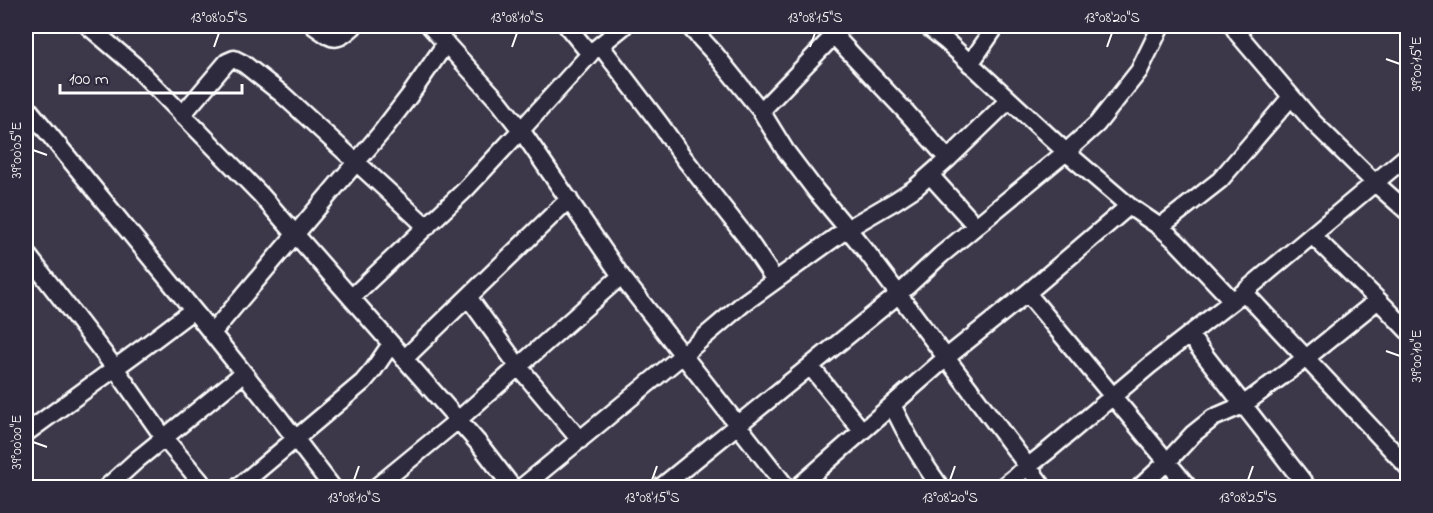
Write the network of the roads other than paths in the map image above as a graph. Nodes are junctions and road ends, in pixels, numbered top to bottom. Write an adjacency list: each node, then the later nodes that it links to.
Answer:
1 (88, 26): 20 (street)
2 (314, 26): 3 (street)
3 (354, 26)
4 (430, 26): 13 (street)
5 (567, 26): 14 (street)
6 (624, 26): 14 (street)
7 (689, 26): 19 (street)
8 (927, 26): 15 (street)
9 (996, 26): 15 (street)
10 (1161, 26): 22 (street)
11 (1233, 26): 16 (street)
12 (834, 29): 19 (street); 24 (street)
13 (446, 42): 21 (street); 25 (street)
14 (595, 50): 21 (street); 39 (street)
15 (970, 63): 17 (street)
16 (1291, 97): 27 (street); 33 (street)
17 (1009, 100): 22 (street); 24 (street)
18 (26, 106): 46 (street)
19 (761, 111): 34 (street)
20 (182, 115): 25 (street); 35 (street)
21 (521, 130): 28 (street); 31 (street)
22 (1066, 152): 29 (street); 32 (street)
23 (1407, 155): 27 (street)
24 (948, 159): 26 (street)
25 (356, 161): 31 (street); 35 (street)
26 (930, 175): 32 (street); 34 (street)
27 (1375, 183): 30 (street); 36 (street)
28 (569, 199): 38 (street); 43 (street)
29 (1128, 206): 33 (street); 40 (street)
30 (1407, 212)
31 (427, 226): 44 (street)
32 (976, 226): 41 (street)
33 (1160, 227): 42 (street)
34 (847, 229): 39 (street); 41 (street)
35 (296, 234): 44 (street); 48 (street)
36 (1312, 235): 42 (street); 45 (street)
37 (26, 253): 57 (street)
38 (621, 276): 51 (street); 55 (street)
39 (775, 280): 51 (street)
40 (1027, 293): 52 (street); 59 (street)
41 (899, 294): 52 (street); 56 (street)
42 (1238, 296): 49 (street); 53 (street)
43 (468, 297): 54 (street); 55 (street)
44 (351, 298): 50 (street)
45 (1378, 300): 47 (street); 53 (street)
46 (193, 310): 48 (street); 57 (street)
47 (1407, 331)
48 (212, 333): 58 (street)
49 (1189, 335): 59 (street); 61 (street)
50 (391, 344): 54 (street); 67 (street)
51 (684, 354): 63 (street); 68 (street)
52 (947, 357): 60 (street); 70 (street)
53 (1306, 358): 61 (street); 71 (street)
54 (404, 359): 62 (street)
55 (518, 366): 62 (street); 68 (street)
56 (810, 366): 63 (street); 64 (street)
57 (115, 368): 65 (street); 66 (street)
58 (243, 373): 66 (street); 67 (street)
59 (1113, 396): 69 (street); 70 (street)
60 (892, 405): 64 (street); 82 (street)
61 (1243, 405): 69 (street); 87 (street)
62 (458, 420): 76 (street); 77 (street)
63 (738, 424): 79 (street); 80 (street)
64 (862, 431): 81 (street)
65 (26, 433)
66 (164, 438): 72 (street); 73 (street)
67 (295, 438): 74 (street); 75 (street)
68 (580, 440): 78 (street)
69 (1168, 461): 85 (street); 86 (street)
70 (1028, 466): 83 (street); 84 (street)
71 (1407, 467)
72 (106, 488)
73 (206, 488)
74 (237, 488)
75 (333, 488)
76 (375, 488)
77 (513, 488)
78 (521, 488)
79 (660, 488)
80 (787, 488)
81 (797, 488)
82 (941, 488)
83 (1001, 488)
84 (1044, 488)
85 (1139, 488)
86 (1190, 488)
87 (1308, 488)

